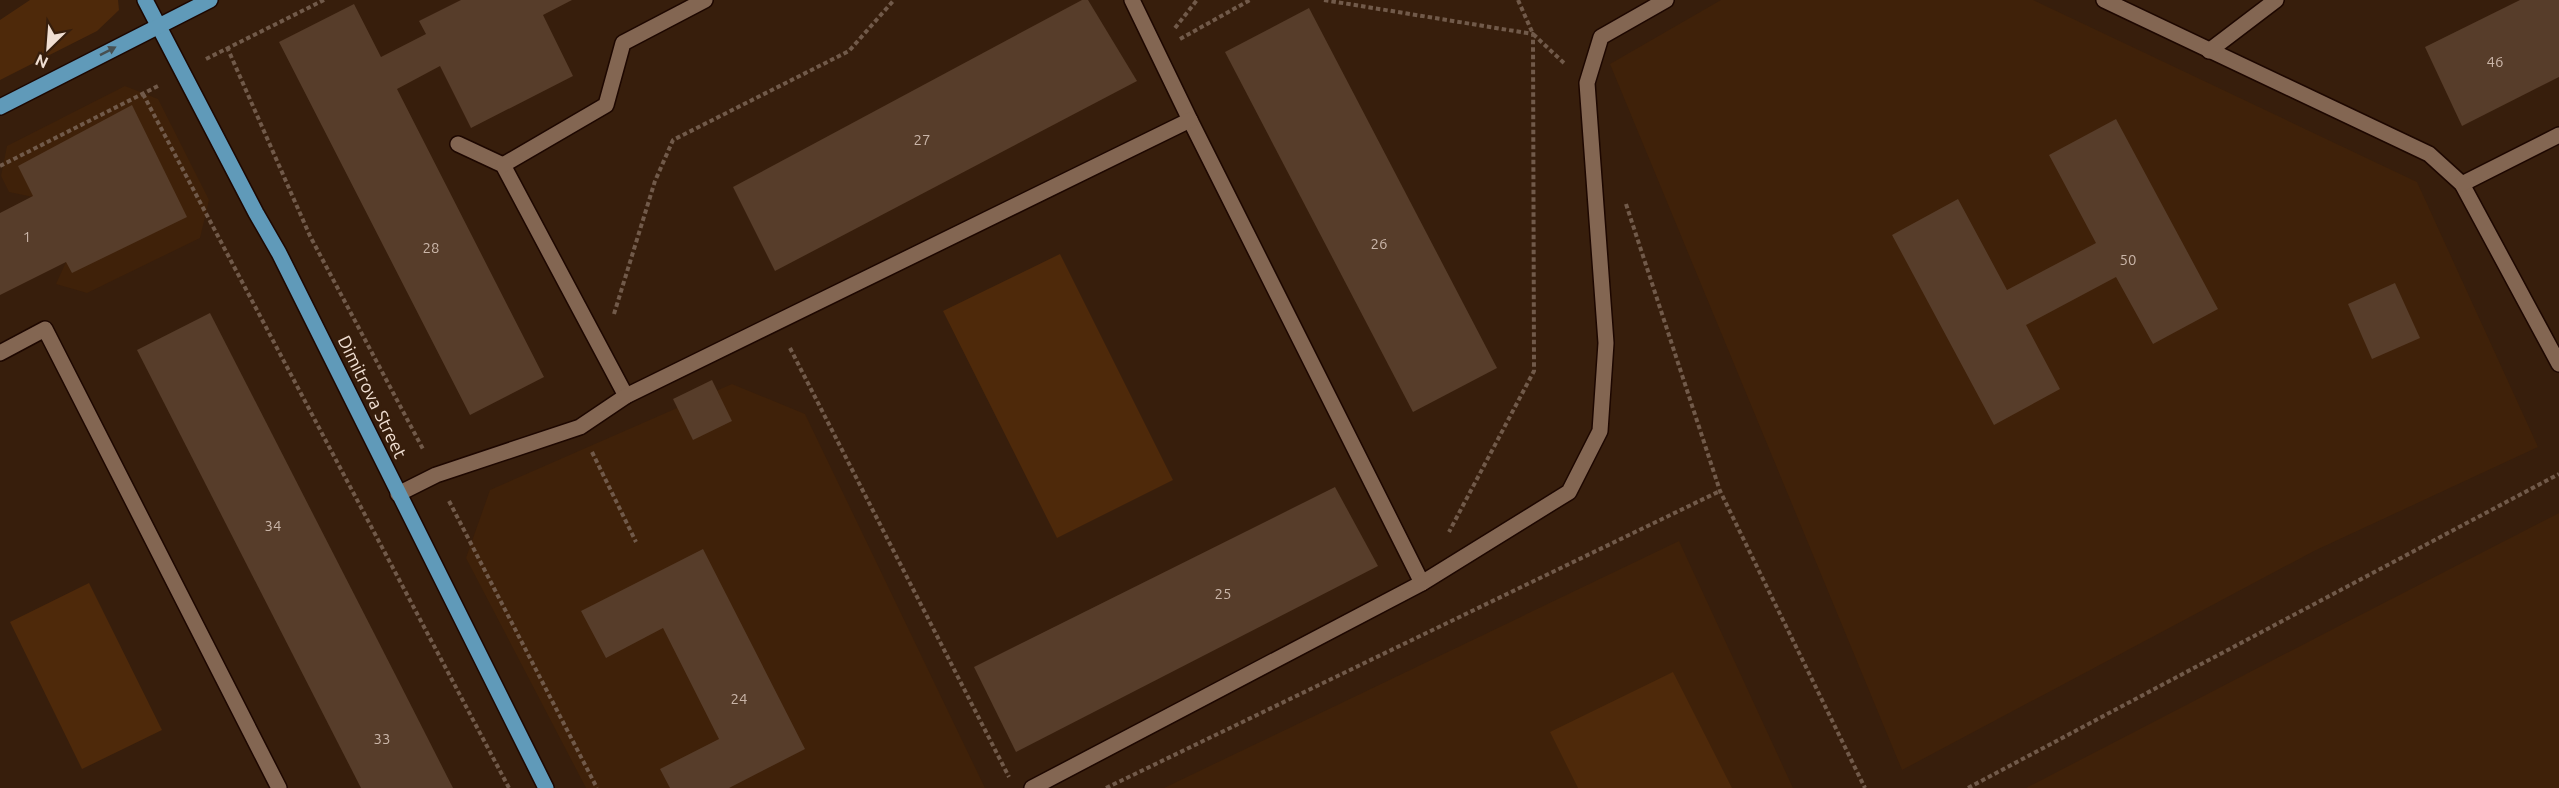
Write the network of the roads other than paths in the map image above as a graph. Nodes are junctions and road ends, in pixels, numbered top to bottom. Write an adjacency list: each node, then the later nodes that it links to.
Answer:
1 (145, 0): 8 (main road, Dimitrova Street)
2 (210, 0): 8 (main road)
3 (705, 0): 14 (lane)
4 (1132, 0): 11 (lane)
5 (1666, 0): 20 (lane)
6 (2104, 0): 9 (lane)
7 (2276, 0): 9 (lane)
8 (159, 25): 10 (main road, one-way to 8); 19 (main road, Dimitrova Street)
9 (2209, 51): 15 (lane)
10 (0, 107)
11 (1190, 120): 18 (lane); 20 (lane)
12 (2559, 135): 15 (lane)
13 (458, 144): 14 (lane)
14 (503, 165): 18 (lane)
15 (2462, 184): 17 (lane)
16 (0, 353): 21 (lane)
17 (2559, 364)
18 (626, 396): 19 (lane)
19 (398, 494): 22 (main road, Dimitrova Street)
20 (1422, 583): 23 (lane)
21 (279, 788)
22 (546, 788)
23 (1032, 788)

